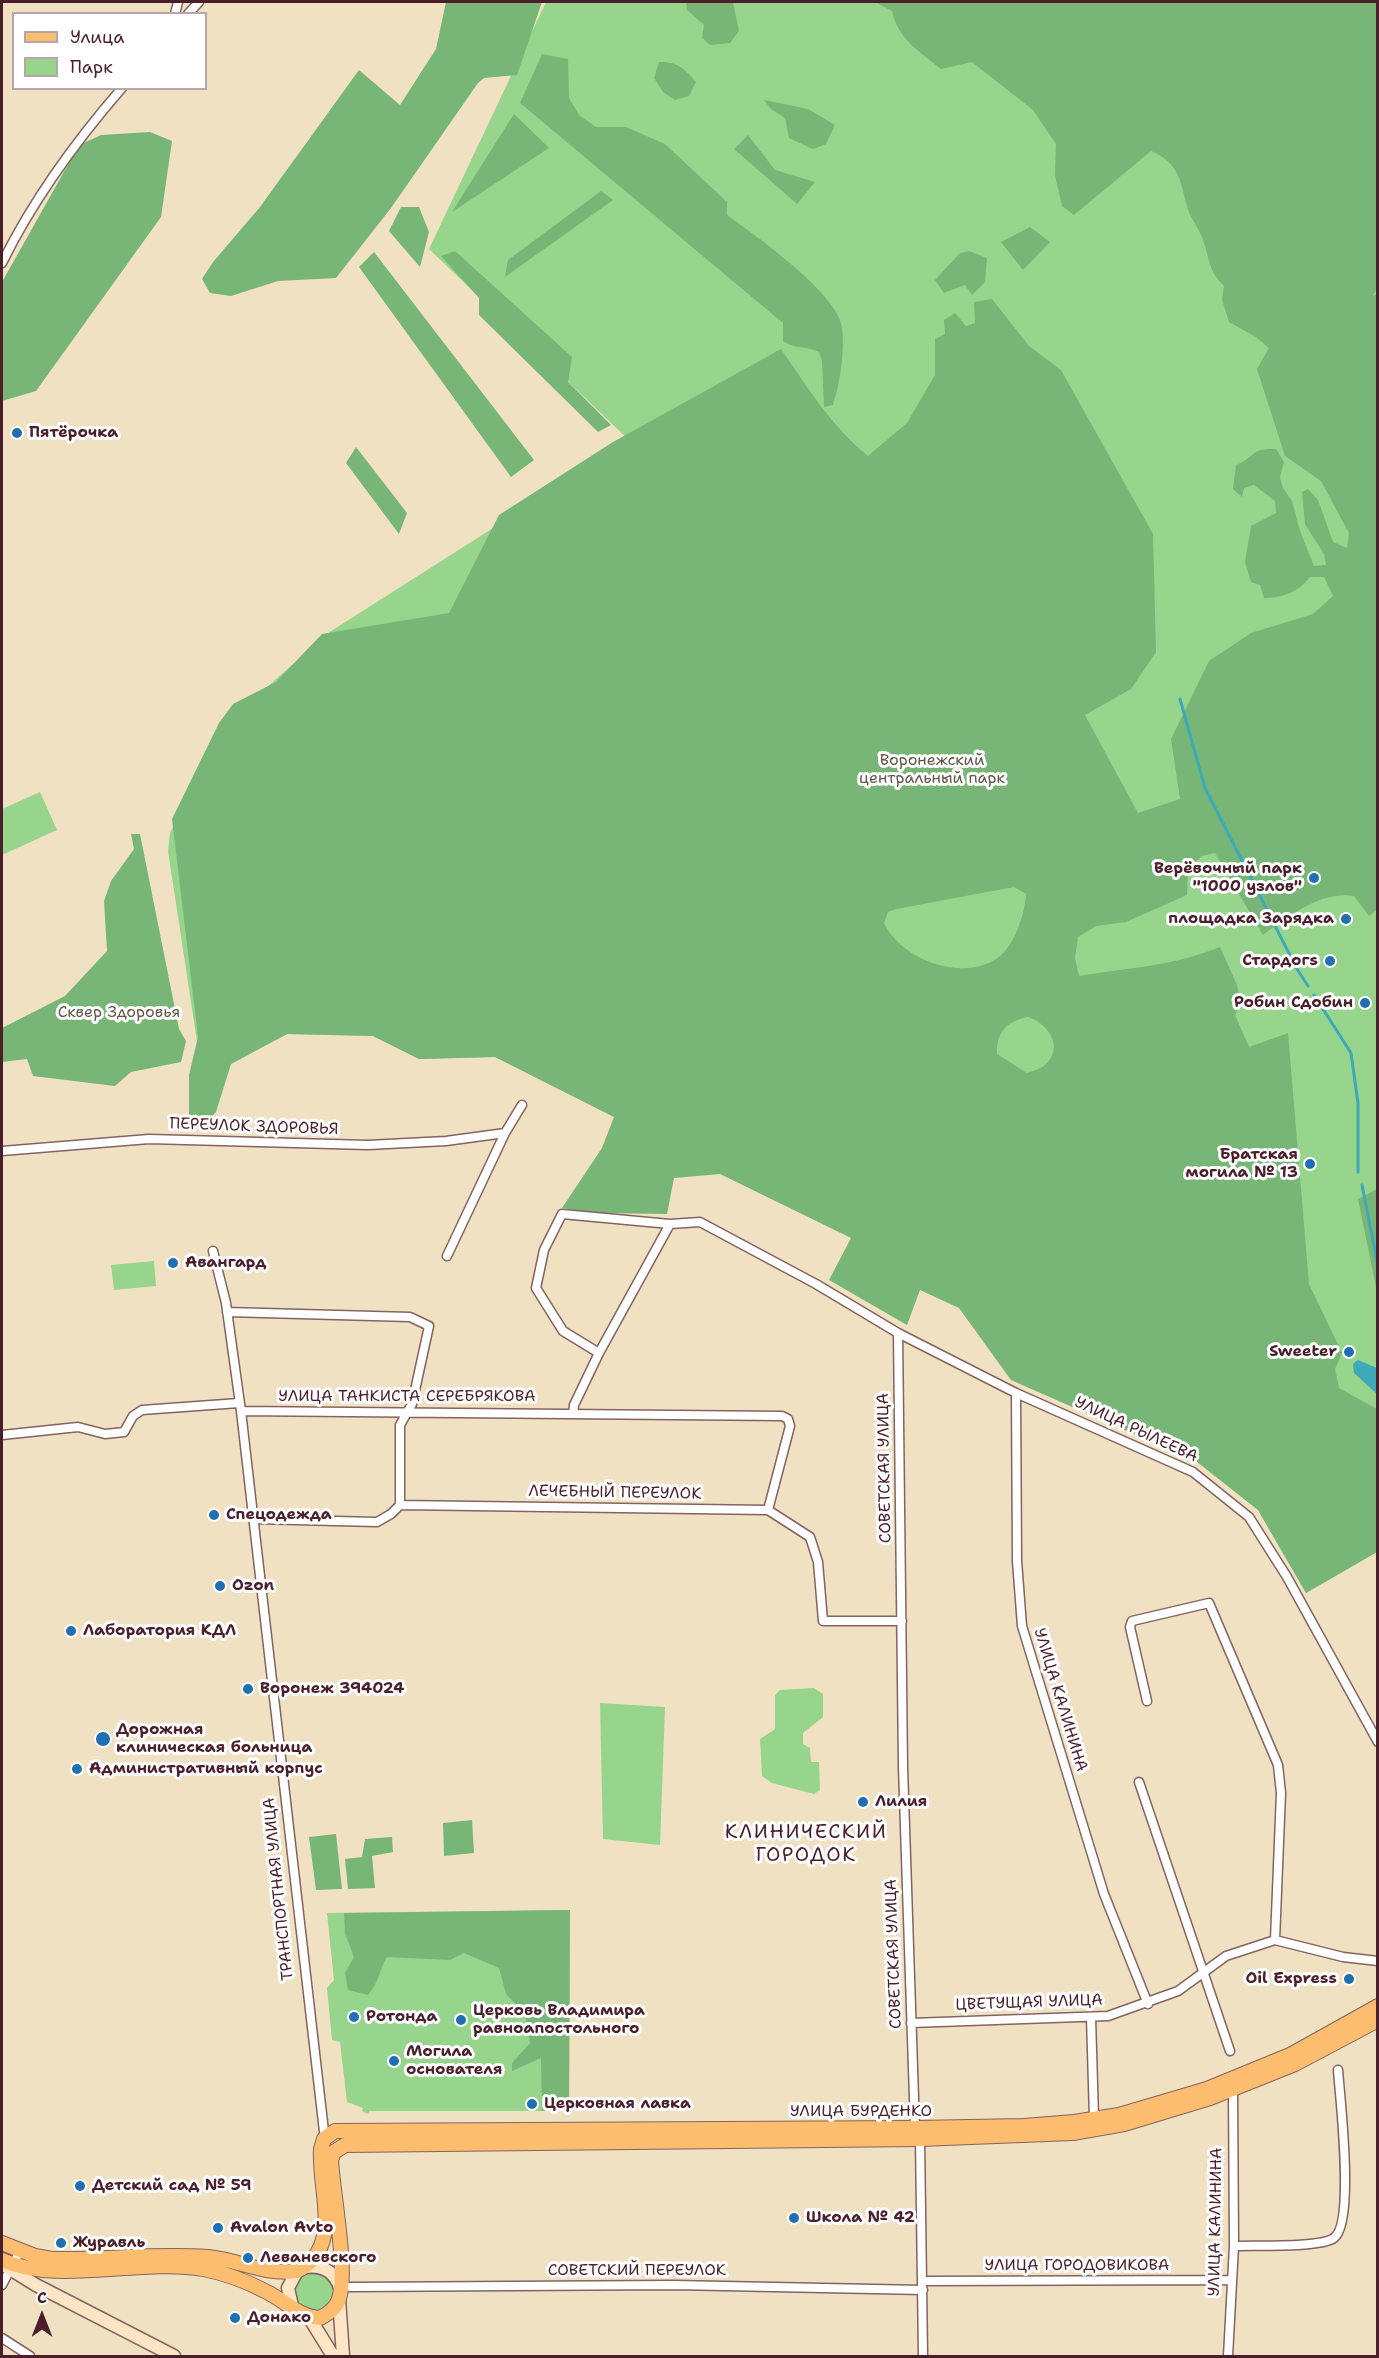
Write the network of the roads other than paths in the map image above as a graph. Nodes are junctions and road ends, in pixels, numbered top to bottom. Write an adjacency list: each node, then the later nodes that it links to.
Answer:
1 (120, 90): 2 (street)
2 (2, 263)
3 (522, 1106): 4 (street)
4 (505, 1133): 5 (street, ПЕРЕУЛОК ЗДОРОВЬЯ); 8 (street)
5 (2, 1151)
6 (670, 1224): 10 (street); 11 (street); 11 (street)
7 (213, 1251): 9 (street, ТРАНСПОРТНАЯ УЛИЦА)
8 (447, 1256)
9 (227, 1312): 13 (street, ТРАНСПОРТНАЯ УЛИЦА); 14 (street)
10 (898, 1333): 12 (street, УЛИЦА РЫЛЕЕВА); 20 (street, СОВЕТСКАЯ УЛИЦА)
11 (599, 1353): 15 (street)
12 (1016, 1393): 22 (street, УЛИЦА РЫЛЕЕВА); 27 (street, УЛИЦА КАЛИНИНА)
13 (240, 1407): 14 (street, УЛИЦА ТАНКИСТА СЕРЕБРЯКОВА); 16 (street, УЛИЦА ТАНКИСТА СЕРЕБРЯКОВА); 19 (street, ТРАНСПОРТНАЯ УЛИЦА)
14 (406, 1412): 15 (street, УЛИЦА ТАНКИСТА СЕРЕБРЯКОВА); 17 (street)
15 (573, 1414): 18 (street, УЛИЦА ТАНКИСТА СЕРЕБРЯКОВА)
16 (2, 1435)
17 (400, 1504): 18 (street, ЛЕЧЕБНЫЙ ПЕРЕУЛОК); 19 (street)
18 (768, 1510): 20 (street)
19 (254, 1519): 37 (street, ТРАНСПОРТНАЯ УЛИЦА)
20 (902, 1621): 31 (street, СОВЕТСКАЯ УЛИЦА)
21 (1147, 1701): 24 (street)
22 (1377, 1742)
23 (1139, 1782): 26 (street)
24 (1275, 1941): 25 (street); 26 (street, ЦВЕТУЩАЯ УЛИЦА)
25 (1377, 1961)
26 (1202, 1973): 27 (street, ЦВЕТУЩАЯ УЛИЦА); 32 (street)
27 (1148, 2004): 29 (street, ЦВЕТУЩАЯ УЛИЦА)
28 (1377, 2006): 35 (main road, УЛИЦА БУРДЕНКО)
29 (1091, 2017): 31 (street, ЦВЕТУЩАЯ УЛИЦА); 35 (street)
30 (1377, 2020): 34 (main road, УЛИЦА БУРДЕНКО)
31 (911, 2023): 36 (street, СОВЕТСКАЯ УЛИЦА)
32 (1230, 2051)
33 (1338, 2070): 40 (street)
34 (1233, 2089): 36 (main road, УЛИЦА БУРДЕНКО); 40 (street, УЛИЦА КАЛИНИНА)
35 (1094, 2118): 36 (main road, УЛИЦА БУРДЕНКО)
36 (918, 2134): 37 (main road, УЛИЦА БУРДЕНКО); 38 (main road, УЛИЦА БУРДЕНКО); 45 (street, СОВЕТСКАЯ УЛИЦА)
37 (324, 2139): 38 (street, ТРАНСПОРТНАЯ УЛИЦА); 42 (main road)
38 (332, 2156): 46 (main road)
39 (2, 2243): 41 (main road)
40 (1234, 2246): 43 (street, УЛИЦА КАЛИНИНА)
41 (10, 2262): 42 (main road); 44 (street); 47 (main road); 51 (main road)
42 (301, 2269): 46 (main road); 47 (main road)
43 (1230, 2280): 45 (street, УЛИЦА ГОРОДОВИКОВА); 55 (street, УЛИЦА КАЛИНИНА)
44 (2, 2285)
45 (923, 2286): 46 (street, СОВЕТСКИЙ ПЕРЕУЛОК); 54 (street, СОВЕТСКАЯ УЛИЦА)
46 (343, 2291): 48 (main road); 53 (main road)
47 (292, 2306): 48 (main road)
48 (309, 2318): 52 (main road)
49 (2, 2337): 50 (street)
50 (30, 2356)
51 (174, 2356)
52 (333, 2356)
53 (343, 2356)
54 (923, 2356)
55 (1228, 2356)

